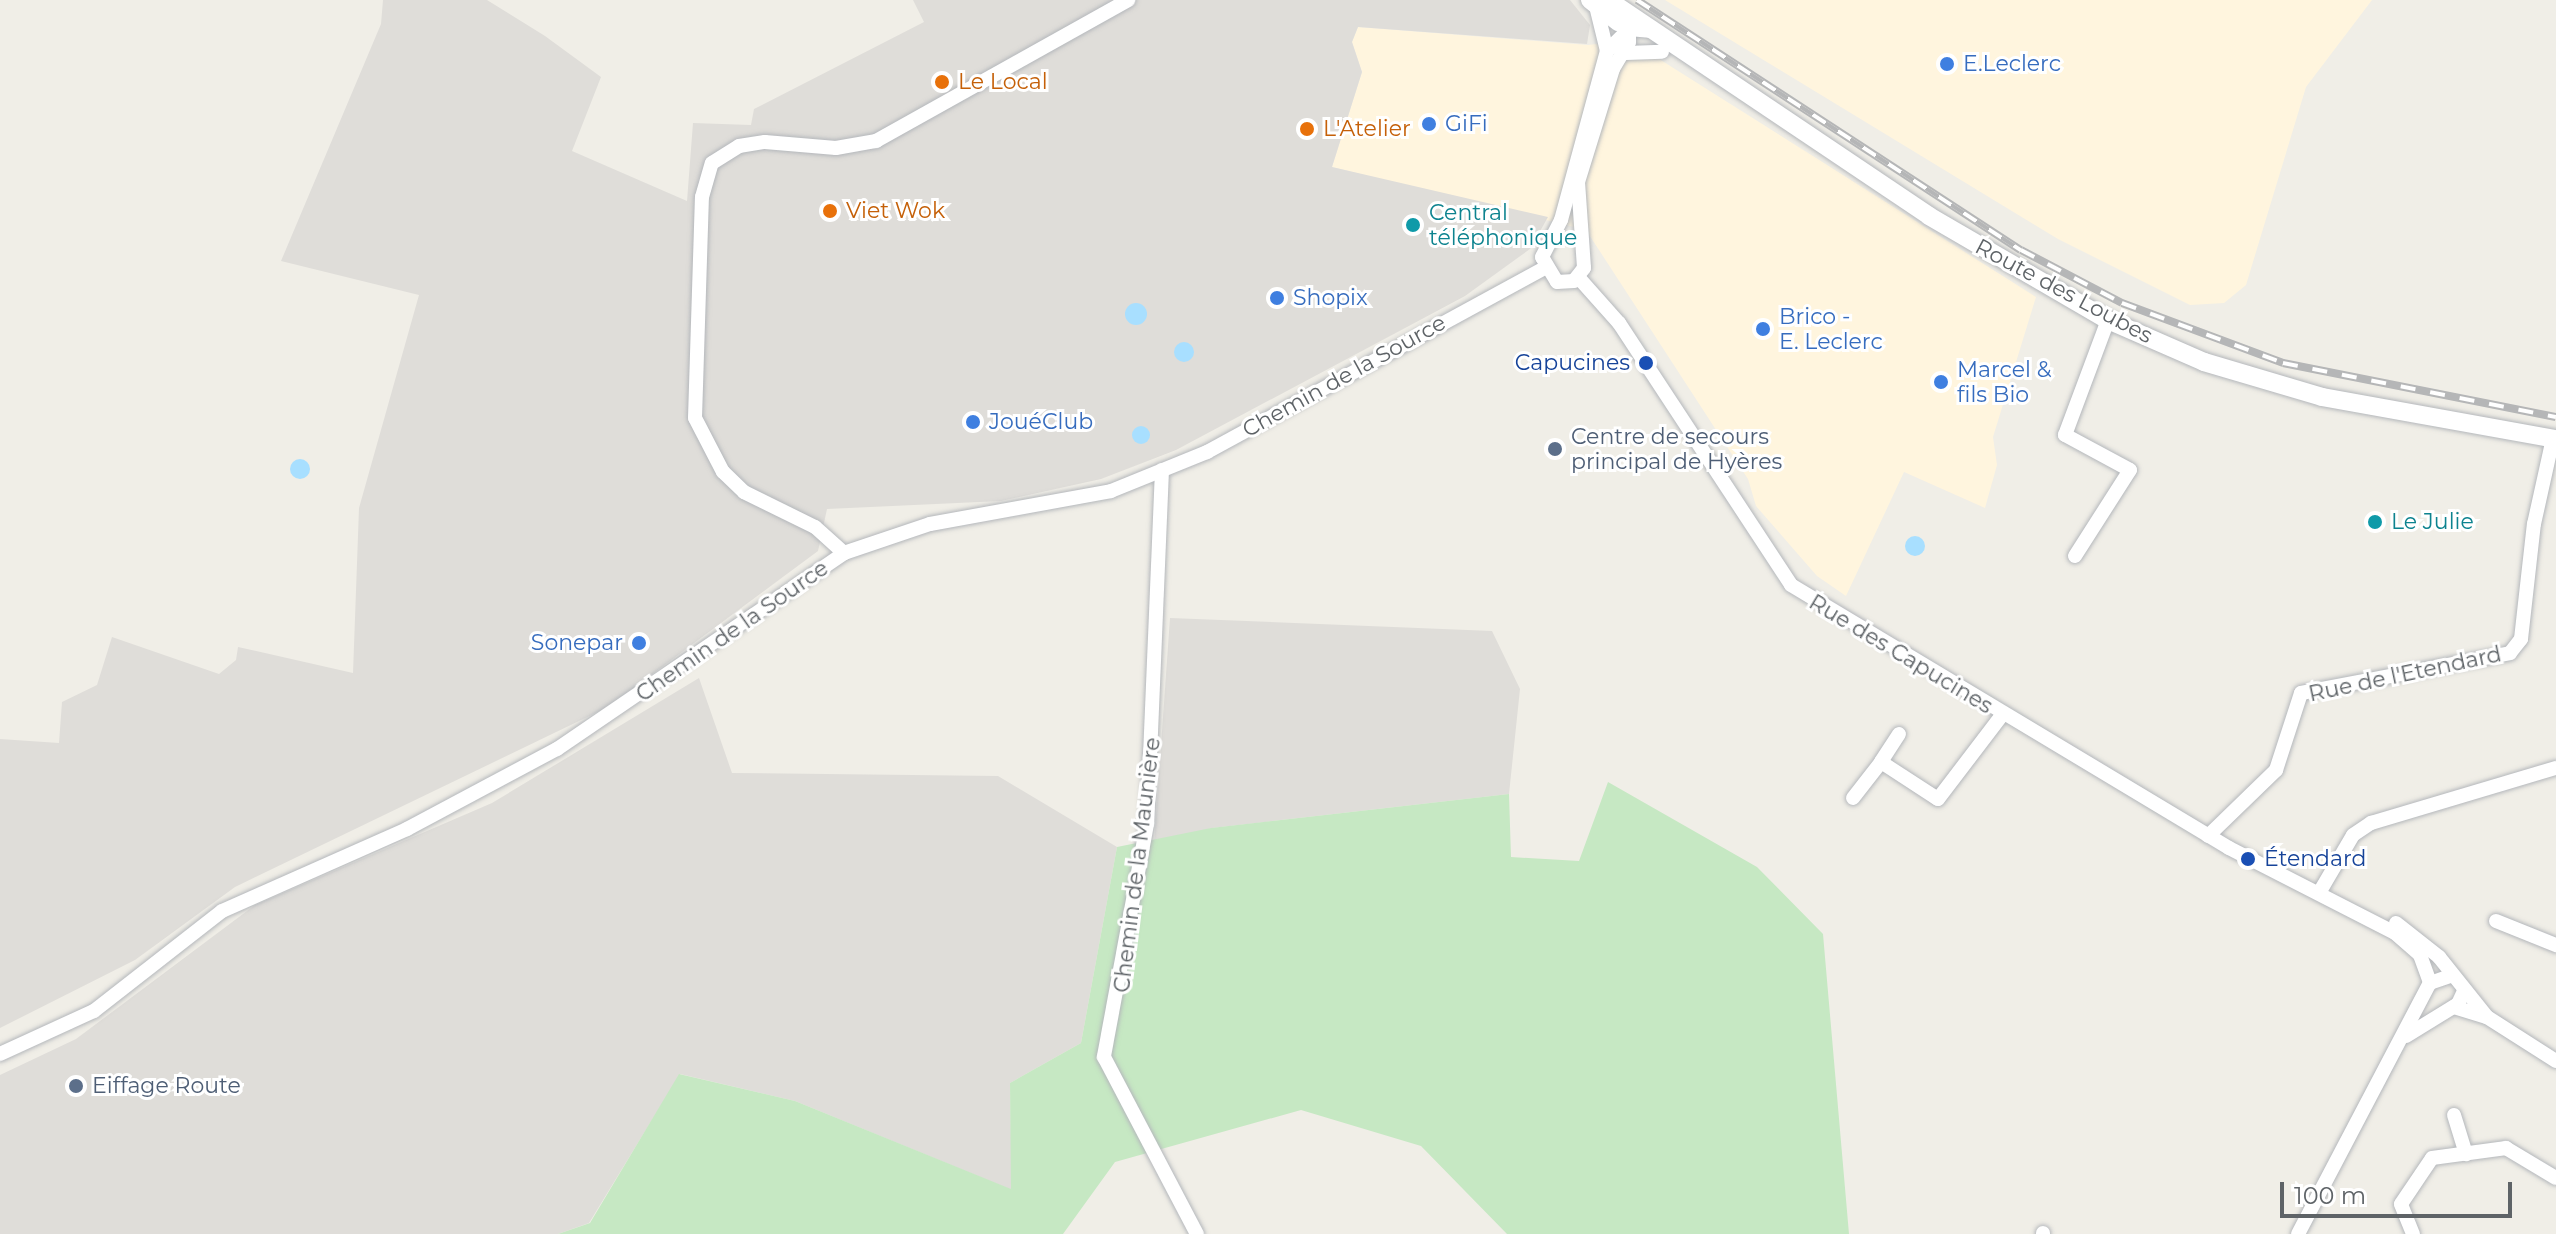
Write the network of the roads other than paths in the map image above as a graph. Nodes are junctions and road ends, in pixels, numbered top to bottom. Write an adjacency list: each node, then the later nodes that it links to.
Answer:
1 (1128, 0): 16 (street)
2 (1604, 4): 3 (main road, Route des Loubes); 3 (street); 4 (main road, Route des Loubes); 5 (street)
3 (1629, 29): 4 (street); 5 (street); 6 (main road, Route des Loubes); 7 (street)
4 (1652, 31): 8 (main road, Route des Loubes)
5 (1607, 51): 9 (street)
6 (1662, 52): 7 (street); 8 (main road, Route des Loubes)
7 (1626, 53): 10 (street)
8 (1785, 122): 13 (main road, Route des Loubes)
9 (1549, 245): 10 (street); 11 (street)
10 (1582, 250): 12 (street)
11 (1543, 269): 12 (street); 15 (street, Chemin de la Source)
12 (1578, 277): 18 (street, Rue des Capucines)
13 (2108, 320): 14 (main road, Route des Loubes); 17 (street)
14 (2554, 439): 23 (street, Rue de l'Etendard)
15 (1162, 470): 16 (street, Chemin de la Source); 39 (street, Chemin de la Maunière)
16 (844, 553): 34 (street, Chemin de la Source)
17 (2075, 556)
18 (2002, 715): 20 (street); 23 (street, Rue des Capucines)
19 (1899, 734): 20 (street)
20 (1881, 762): 22 (street)
21 (2556, 768): 24 (street)
22 (1853, 798)
23 (2208, 836): 24 (street, Rue des Capucines)
24 (2319, 893): 25 (street, Rue des Capucines)
25 (2340, 903): 28 (street, Rue des Capucines); 29 (street, Rue des Capucines)
26 (2496, 921): 27 (street)
27 (2556, 945)
28 (2453, 975): 29 (street); 30 (street, Rue des Capucines)
29 (2429, 988): 31 (street, Rue des Capucines); 33 (street)
30 (2464, 991): 31 (street); 32 (street, Rue des Capucines)
31 (2450, 1008): 32 (street); 33 (street)
32 (2487, 1017): 35 (street)
33 (2406, 1037): 40 (street)
34 (0, 1054)
35 (2556, 1061)
36 (2454, 1115): 37 (street)
37 (2466, 1154): 38 (street); 41 (street)
38 (2556, 1178)
39 (1197, 1234)
40 (2298, 1234)
41 (2413, 1234)

